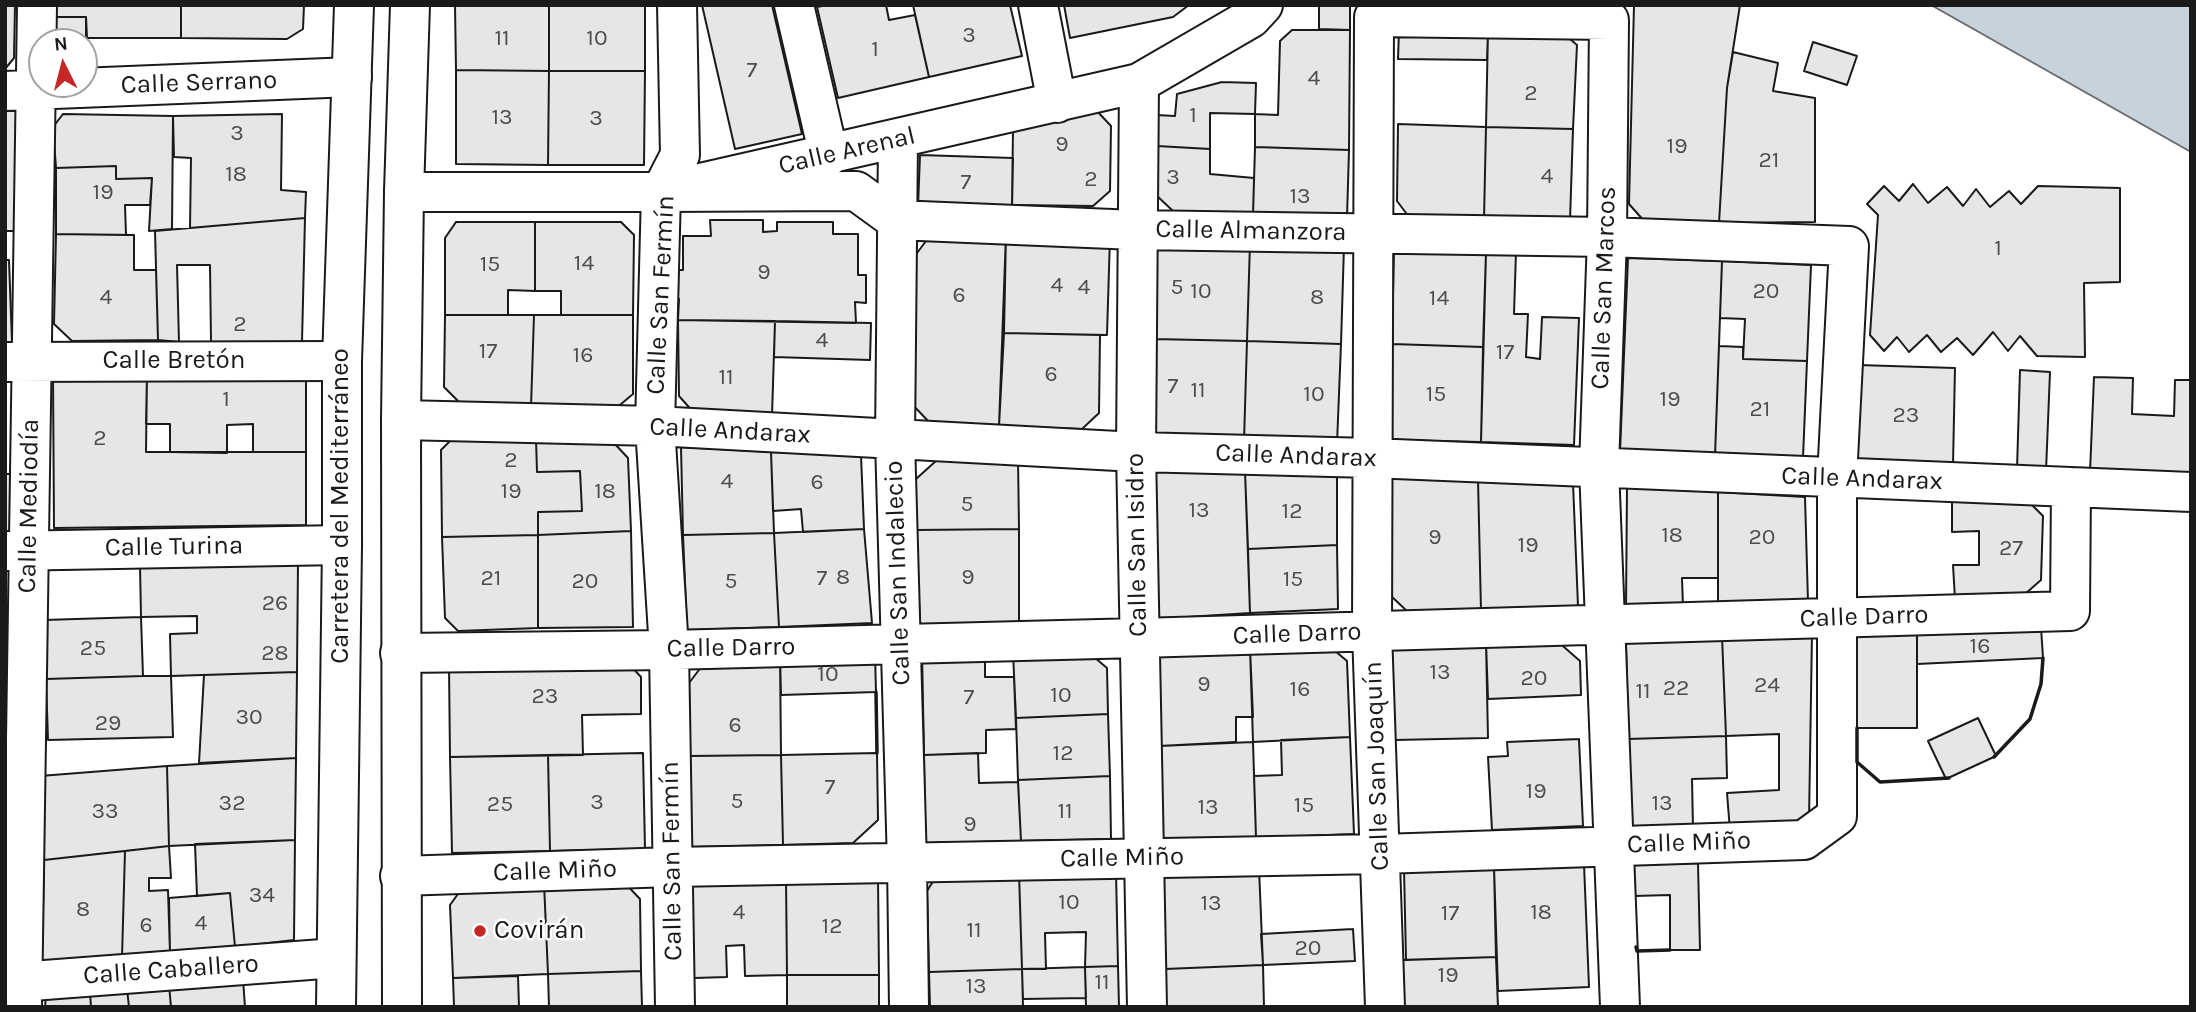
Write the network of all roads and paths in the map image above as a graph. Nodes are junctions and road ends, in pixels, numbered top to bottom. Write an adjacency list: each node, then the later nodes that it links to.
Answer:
1 (37, 5): 10 (main road, Calle Mediodía)
2 (354, 5): 8 (main road, Carretera del Mediterráneo)
3 (410, 5): 14 (main road)
4 (677, 5): 15 (main road, Calle San Fermín)
5 (794, 5): 13 (main road)
6 (1038, 5): 11 (main road)
7 (1263, 5): 9 (main road, Calle Arenal)
8 (352, 76): 10 (main road, Calle Serrano); 21 (main road, Carretera del Mediterráneo)
9 (1139, 83): 11 (main road, Calle Arenal); 17 (main road, Calle San Isidro)
10 (20, 91): 20 (main road, Calle Mediodía)
11 (1057, 103): 12 (main road, Calle Arenal)
12 (898, 139): 13 (main road, Calle Arenal); 16 (main road, Calle San Indalecio)
13 (829, 156): 15 (main road, Calle Arenal)
14 (404, 192): 15 (main road, Calle Arenal); 23 (main road)
15 (662, 192): 16 (main road); 24 (main road, Calle San Fermín)
16 (896, 220): 17 (main road, Calle Almanzora); 25 (main road, Calle San Indalecio)
17 (1136, 230): 18 (main road, Calle Almanzora); 26 (main road, Calle San Isidro)
18 (1372, 232): 19 (main road, Calle Almanzora); 19 (main road, Calle San Marcos); 27 (main road, Calle San Joaquín)
19 (1607, 237): 28 (main road, Calle San Marcos); 29 (main road, Calle Almanzora)
20 (18, 249): 22 (main road, Calle Mediodía)
21 (342, 360): 22 (main road, Calle Bretón); 32 (main road, Carretera del Mediterráneo)
22 (19, 362): 33 (main road, Calle Mediodía)
23 (401, 420): 24 (main road, Calle Andarax); 40 (main road)
24 (655, 426): 25 (main road, Calle Andarax); 39 (main road, Calle San Fermín)
25 (895, 440): 26 (main road, Calle Andarax); 38 (main road, Calle San Indalecio)
26 (1136, 452): 27 (main road, Calle Andarax); 37 (main road, Calle San Isidro)
27 (1371, 458): 28 (main road, Calle Andarax); 36 (main road, Calle San Joaquín)
28 (1599, 467): 29 (main road, Calle Andarax); 35 (main road, Calle San Marcos)
29 (1837, 478): 30 (main road, Calle Andarax); 34 (main road)
30 (2071, 487): 31 (main road, Calle Andarax); 34 (main road, Calle Darro)
31 (2191, 492)
32 (342, 545): 33 (main road, Calle Turina); 49 (main road, Carretera del Mediterráneo)
33 (17, 550): 41 (main road, Calle Mediodía)
34 (1838, 618): 35 (main road, Calle Darro); 42 (main road, Calle Miño)
35 (1604, 624): 36 (main road, Calle Darro); 42 (main road, Calle San Marcos)
36 (1373, 632): 37 (main road, Calle Darro); 44 (main road, Calle San Joaquín)
37 (1139, 638): 38 (main road, Calle Darro); 45 (main road, Calle San Isidro)
38 (900, 644): 39 (main road, Calle Darro); 46 (main road, Calle San Indalecio)
39 (669, 650): 40 (main road, Calle Darro); 47 (main road, Calle San Fermín)
40 (400, 653): 48 (main road)
41 (15, 699): 43 (main road, Calle Mediodía)
42 (1615, 845): 44 (main road, Calle Miño); 57 (main road, Calle San Marcos)
43 (15, 849): 50 (main road, Calle Mediodía)
44 (1381, 854): 45 (main road, Calle Miño); 56 (main road, Calle San Joaquín)
45 (1142, 857): 46 (main road, Calle Miño); 55 (main road, Calle San Isidro)
46 (907, 864): 47 (main road, Calle Miño); 54 (main road, Calle San Indalecio)
47 (672, 867): 48 (main road, Calle Miño); 53 (main road, Calle San Fermín)
48 (400, 876): 52 (main road)
49 (336, 958): 50 (main road, Calle Caballero); 51 (main road, Carretera del Mediterráneo)
50 (16, 990)
51 (335, 1007)
52 (402, 1007)
53 (675, 1007)
54 (909, 1007)
55 (1147, 1007)
56 (1385, 1007)
57 (1620, 1007)

